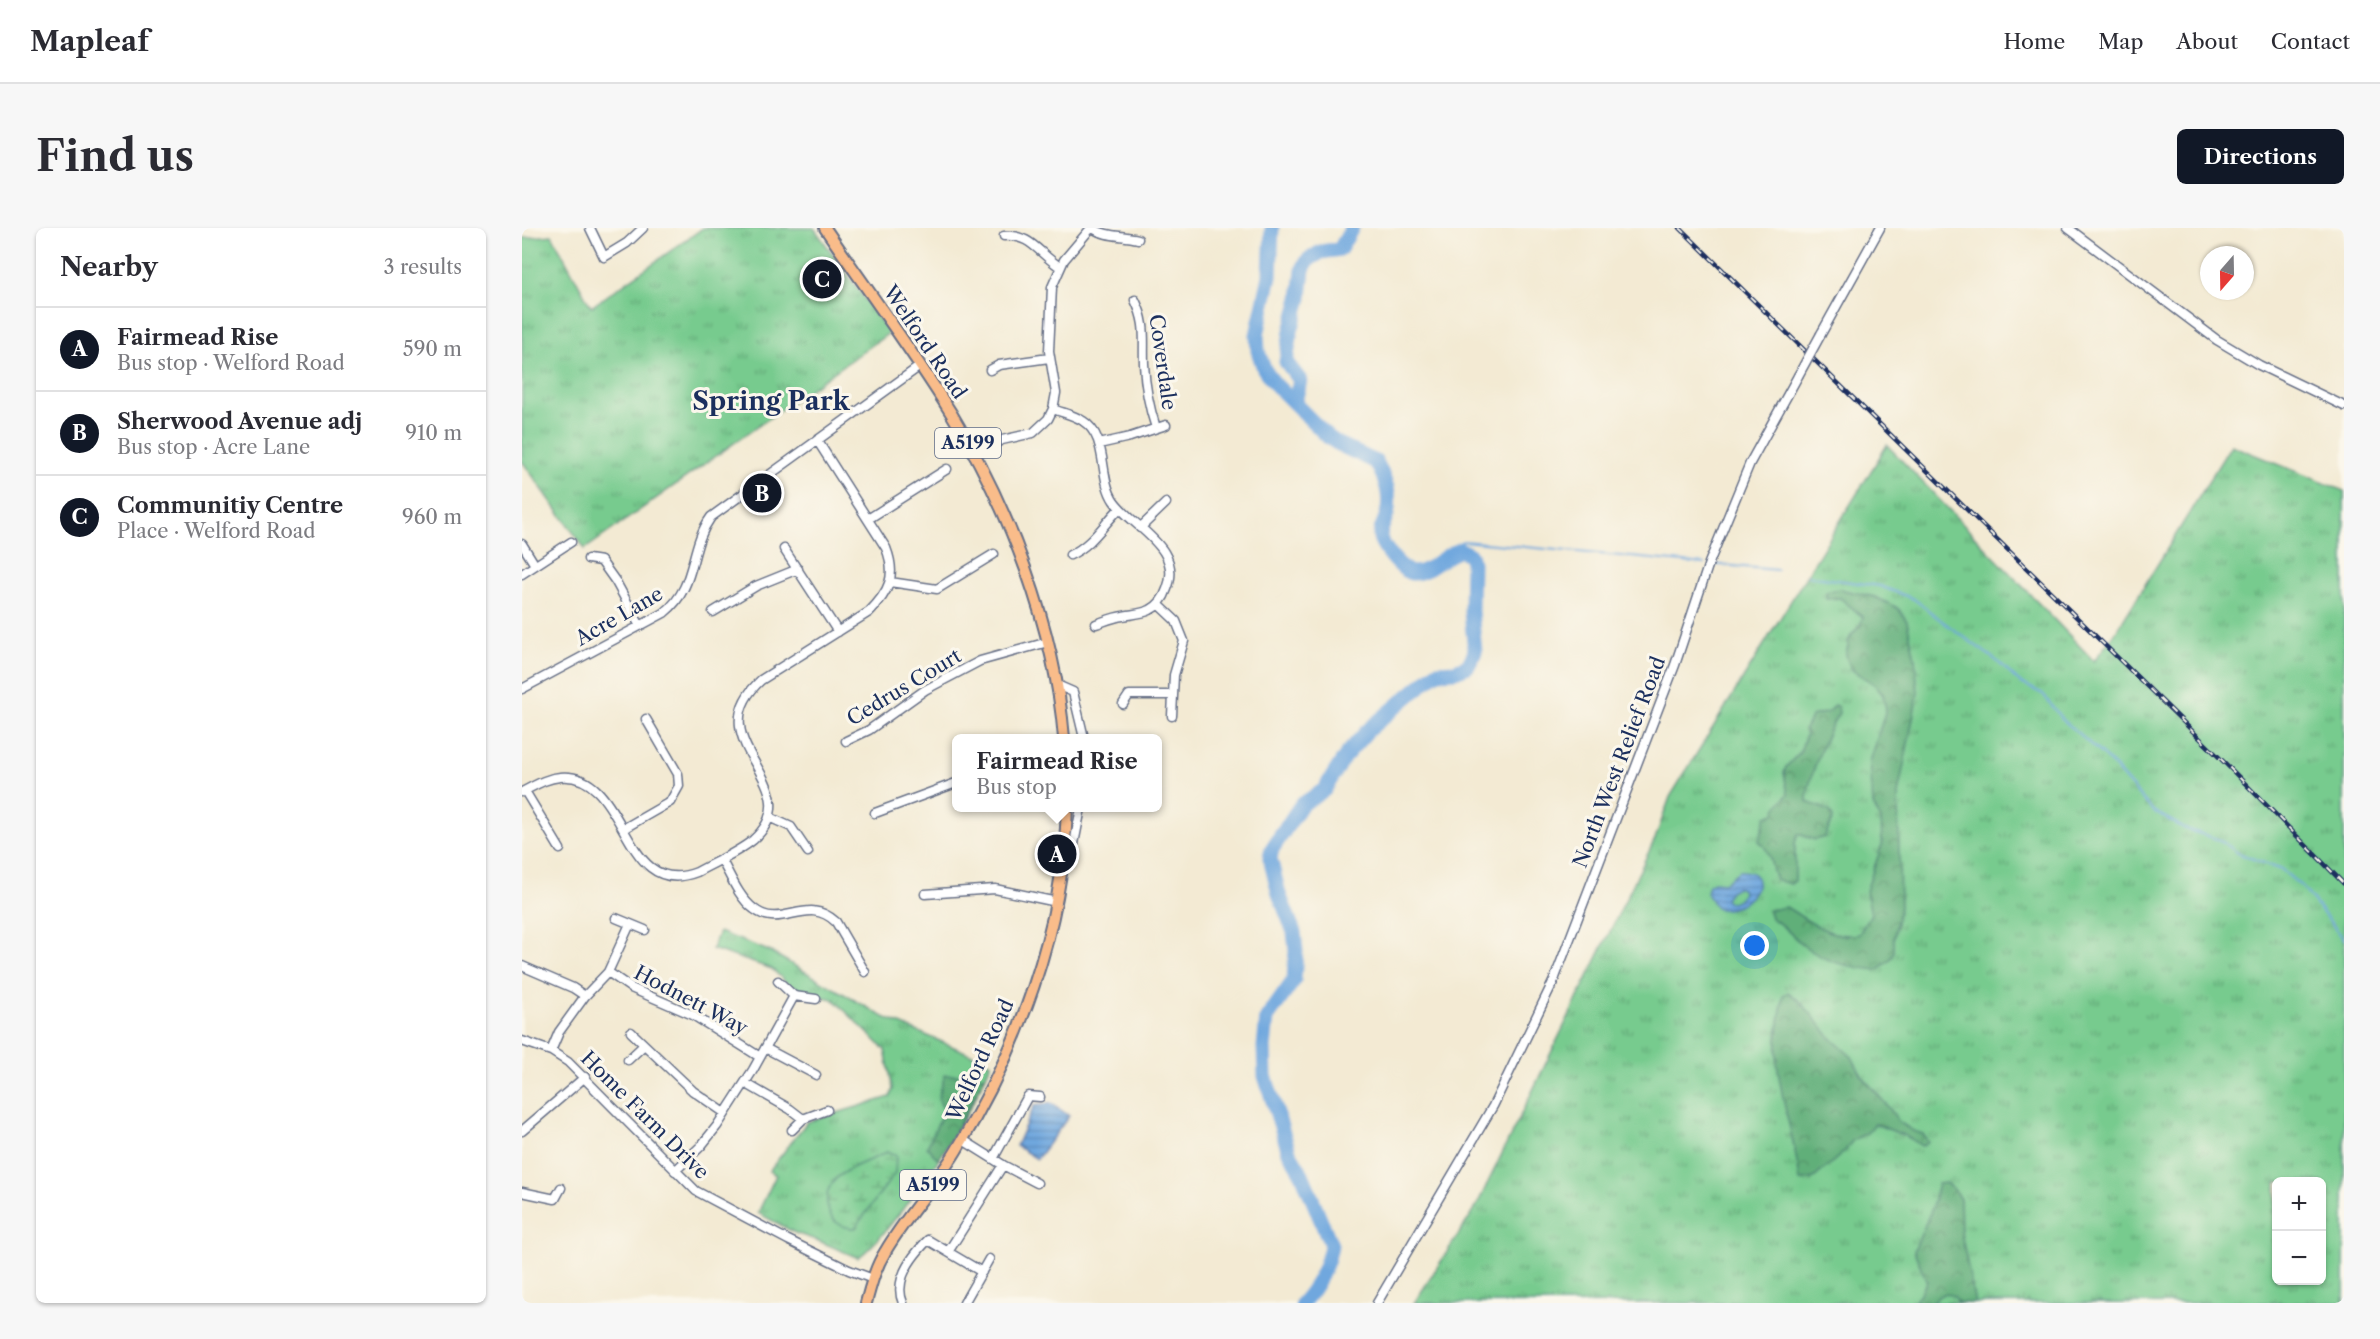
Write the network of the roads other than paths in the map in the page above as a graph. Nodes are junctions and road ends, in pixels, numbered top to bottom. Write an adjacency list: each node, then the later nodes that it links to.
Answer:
1 (590, 228): 2 (street)
2 (643, 228)
3 (825, 228): 12 (main road, Welford Road / A5199)
4 (1091, 228): 8 (street); 9 (street)
5 (1880, 228): 104 (street, North West Relief Road, bridge)
6 (2068, 228): 14 (street)
7 (1004, 236): 9 (street)
8 (1138, 239)
9 (1059, 267): 11 (street)
10 (1135, 300): 17 (street, Coverdale)
11 (1049, 358): 13 (street); 15 (street)
12 (920, 366): 18 (street, Acre Lane); 20 (main road, Welford Road / A5199)
13 (990, 370)
14 (2344, 406)
15 (1053, 410): 19 (street); 20 (street)
16 (1166, 425): 17 (street, Coverdale)
17 (1156, 428): 19 (street, Coverdale)
18 (817, 440): 24 (street); 39 (street, Acre Lane)
19 (1099, 444): 23 (street)
20 (973, 454): 41 (main road, Welford Road / A5199)
21 (947, 469): 24 (street)
22 (1166, 503): 25 (street)
23 (1120, 508): 25 (street); 30 (street)
24 (868, 519): 35 (street)
25 (1140, 528): 36 (street)
26 (571, 542): 32 (street)
27 (522, 544): 32 (street)
28 (784, 549): 33 (street)
29 (994, 554): 35 (street)
30 (1070, 555)
31 (588, 559): 39 (street)
32 (535, 565): 34 (street)
33 (798, 569): 37 (street); 40 (street)
34 (522, 574)
35 (891, 582): 40 (street)
36 (1158, 604): 38 (street); 44 (street)
37 (713, 612)
38 (1096, 624)
39 (640, 626): 43 (street, Acre Lane)
40 (838, 632): 56 (street)
41 (1048, 642): 42 (main road, Welford Road / A5199); 50 (street, Cedrus Court)
42 (1057, 685): 48 (main road, Welford Road / A5199); 49 (street)
43 (522, 689)
44 (1173, 695): 45 (street); 46 (street)
45 (1123, 704)
46 (1172, 716)
47 (646, 719): 57 (street)
48 (1064, 734)
49 (1083, 734)
50 (846, 741)
51 (952, 785): 55 (street)
52 (524, 791): 57 (street); 58 (street)
53 (1067, 812): 63 (main road, Welford Road / A5199)
54 (1080, 812): 59 (street)
55 (875, 813)
56 (769, 817): 60 (street); 61 (street)
57 (623, 829): 61 (street)
58 (560, 849)
59 (1073, 849)
60 (808, 852)
61 (721, 859): 69 (street)
62 (925, 894): 63 (street)
63 (1057, 902): 90 (main road, Welford Road / A5199)
64 (616, 918): 65 (street)
65 (630, 924): 66 (street); 68 (street)
66 (645, 930)
67 (522, 966): 71 (street)
68 (608, 972): 71 (street); 79 (street, Hodnett Way)
69 (865, 972)
70 (778, 981): 72 (street)
71 (585, 996): 78 (street)
72 (794, 996): 73 (street); 77 (street)
73 (816, 999)
74 (631, 1032): 76 (street)
75 (522, 1041): 78 (street, Home Farm Drive)
76 (644, 1045): 80 (street); 86 (street)
77 (765, 1048): 79 (street); 81 (street)
78 (551, 1051): 82 (street, Home Farm Drive)
79 (760, 1057): 83 (street)
80 (628, 1060)
81 (816, 1075)
82 (585, 1077): 89 (street); 93 (street, Home Farm Drive)
83 (745, 1083): 86 (street); 87 (street)
84 (1040, 1097): 91 (street)
85 (827, 1110): 87 (street)
86 (725, 1113): 93 (street)
87 (803, 1119): 88 (street)
88 (792, 1130)
89 (522, 1131)
90 (963, 1140): 91 (street); 100 (main road, Welford Road / A5199)
91 (993, 1159): 92 (street)
92 (1003, 1165): 94 (street); 97 (street)
93 (675, 1171): 100 (street, Home Farm Drive)
94 (1037, 1183)
95 (561, 1188): 96 (street)
96 (522, 1192)
97 (948, 1252): 99 (street); 102 (street)
98 (989, 1259): 99 (street)
99 (982, 1272): 103 (street)
100 (873, 1279): 101 (main road, Welford Road / A5199)
101 (866, 1303)
102 (903, 1303)
103 (964, 1303)
104 (1377, 1303)

